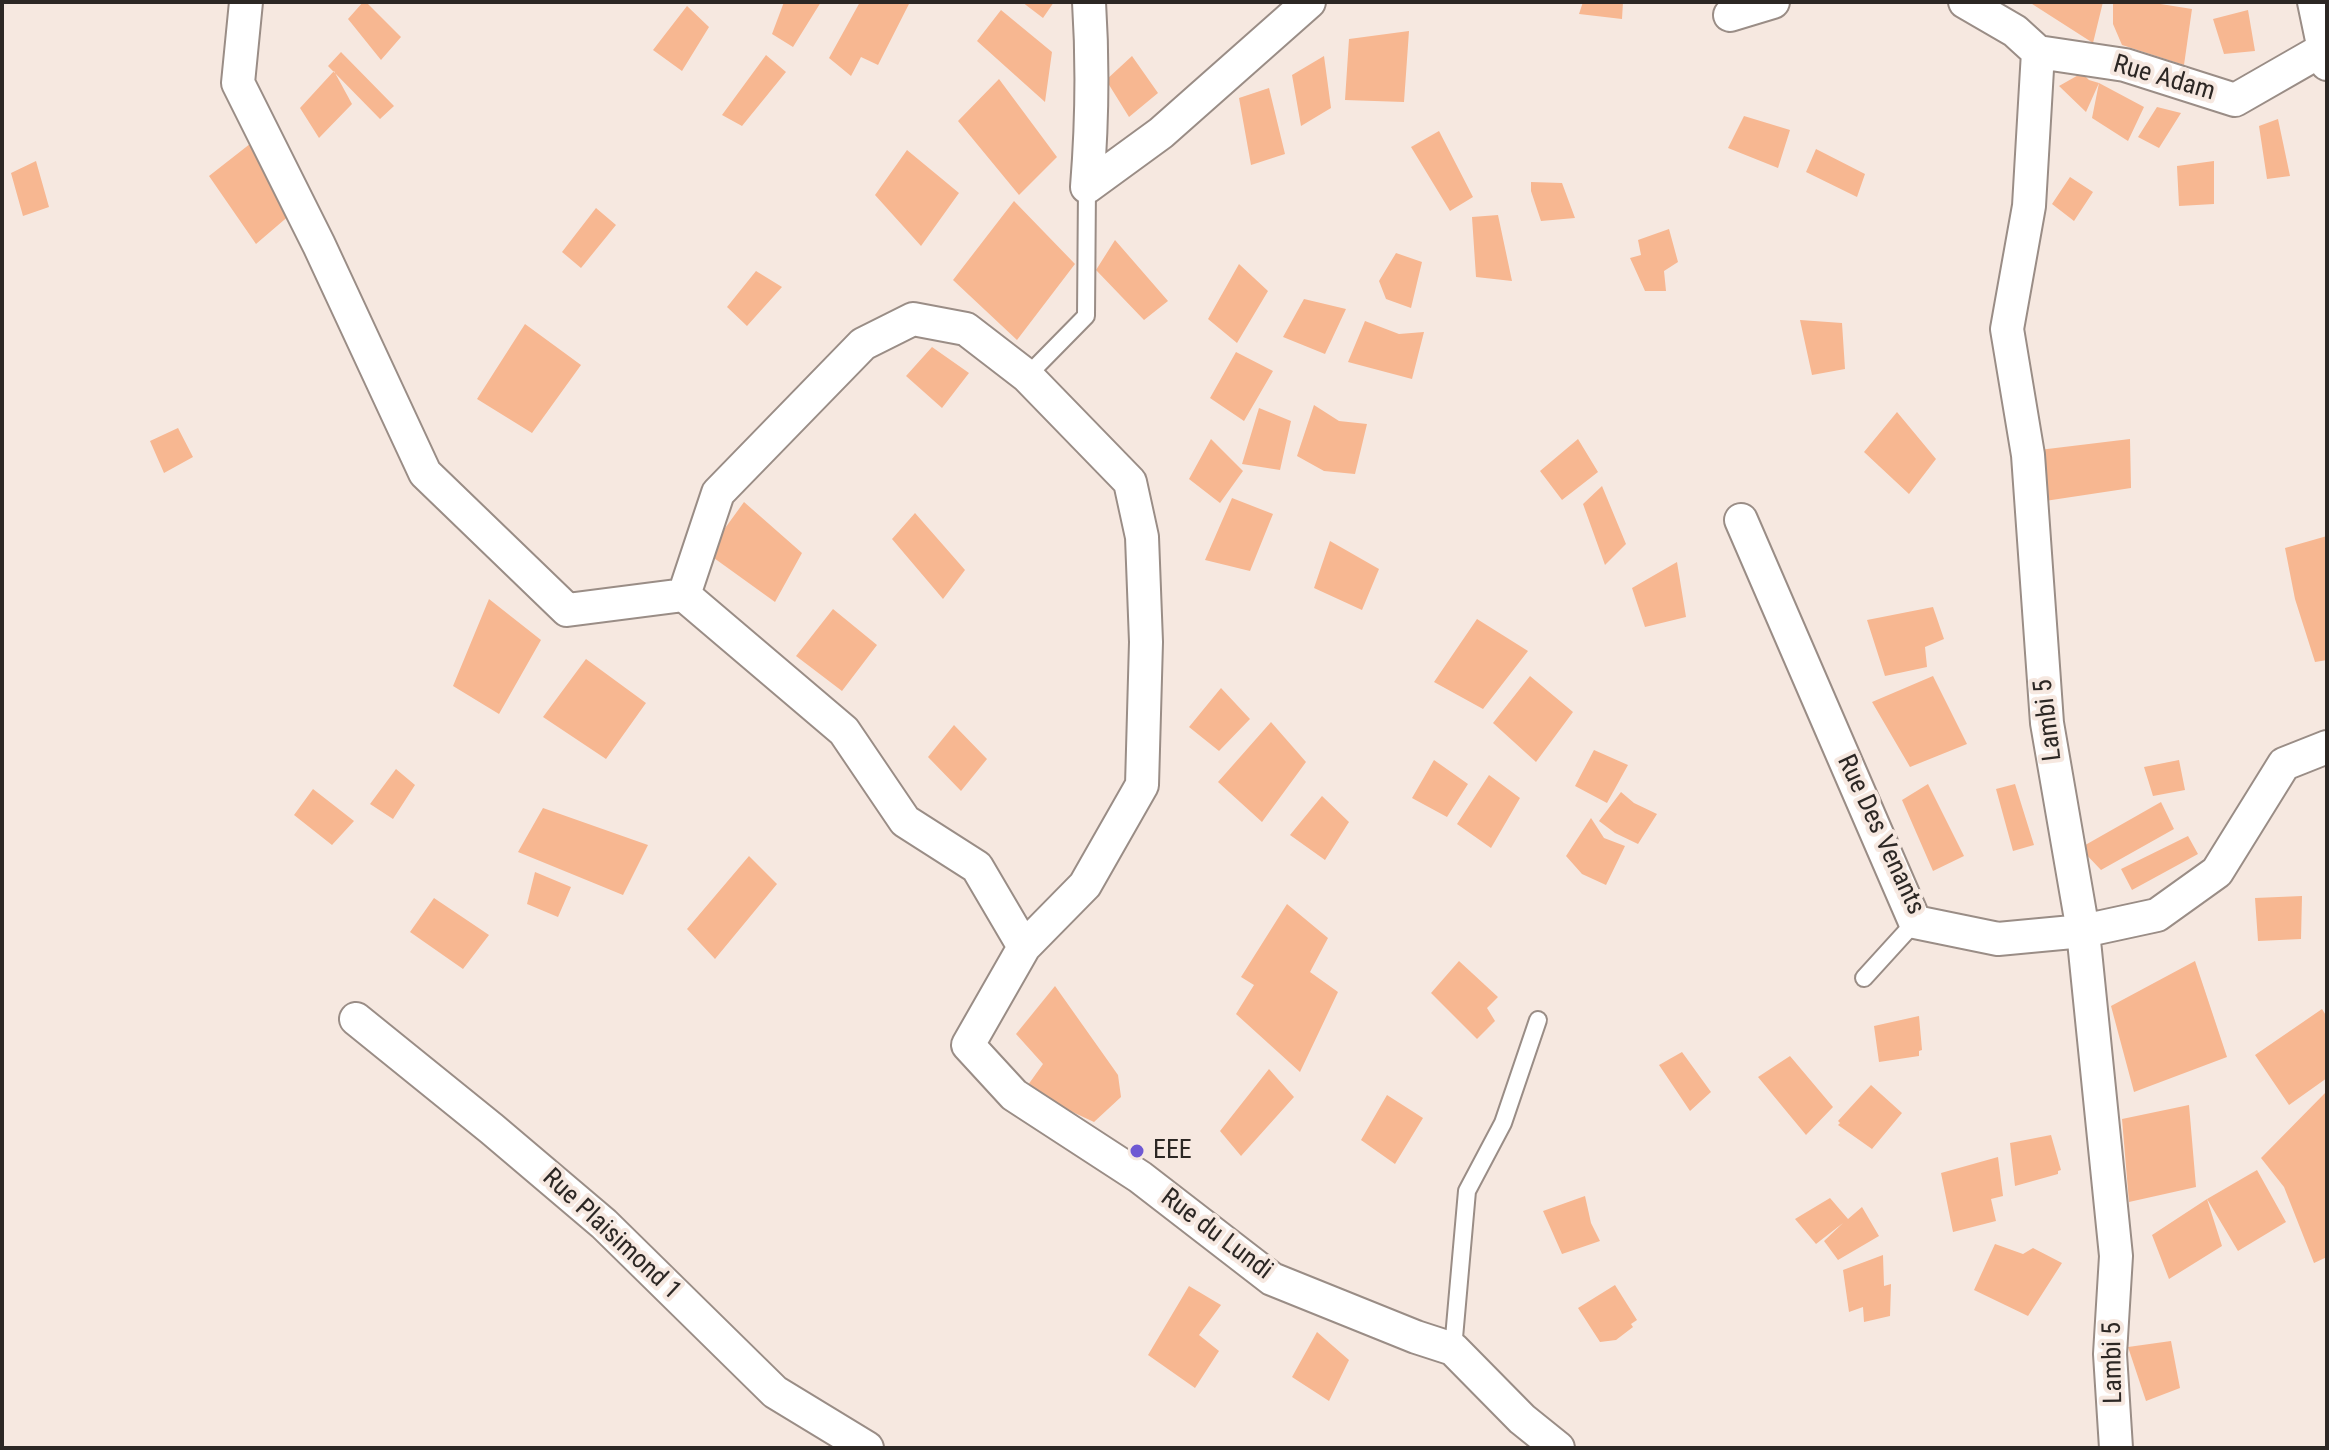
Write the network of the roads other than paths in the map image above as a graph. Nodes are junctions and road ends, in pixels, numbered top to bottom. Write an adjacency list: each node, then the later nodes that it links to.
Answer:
1 (246, 2): 13 (street)
2 (1089, 2): 10 (street)
3 (1309, 2): 10 (street)
4 (1773, 2): 7 (street)
5 (2314, 2): 9 (street)
6 (1977, 10): 8 (street)
7 (1730, 15)
8 (2038, 52): 9 (street, Rue Adam); 16 (street, Lambi 5)
9 (2325, 57)
10 (1087, 187): 11 (lane)
11 (1027, 376): 13 (street); 17 (street)
12 (1741, 520): 15 (street, Rue Des Venants)
13 (684, 595): 17 (street)
14 (2327, 747): 16 (street, Rue Des Venants)
15 (1915, 922): 16 (street, Rue Des Venants); 18 (lane)
16 (2083, 931): 24 (street, Lambi 5)
17 (1024, 947): 21 (street, Rue du Lundi)
18 (1864, 978)
19 (356, 1019): 22 (street, Rue Plaisimond 1)
20 (1538, 1020): 21 (lane)
21 (1453, 1349): 23 (street, Rue du Lundi)
22 (867, 1448)
23 (1558, 1448)
24 (2116, 1448)

